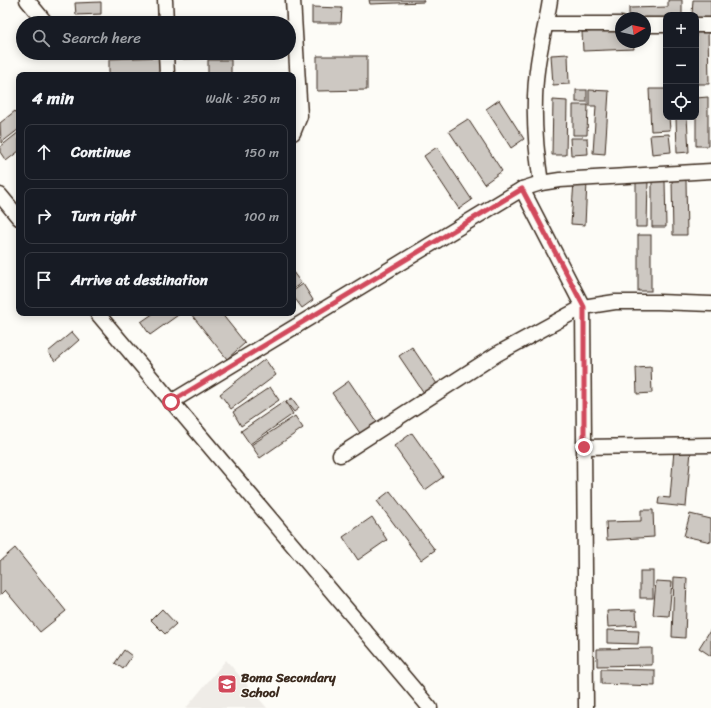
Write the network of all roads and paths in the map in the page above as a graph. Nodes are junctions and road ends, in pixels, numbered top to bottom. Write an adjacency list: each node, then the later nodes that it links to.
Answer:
1 (28, 0): 5 (street)
2 (165, 0): 6 (street)
3 (293, 0): 7 (street)
4 (550, 0): 8 (street)
5 (41, 16)
6 (166, 16)
7 (294, 16)
8 (546, 24): 9 (street); 19 (street)
9 (615, 24)
10 (651, 25): 11 (street)
11 (663, 25)
12 (699, 25): 13 (street)
13 (711, 25)
14 (296, 50): 17 (street)
15 (166, 60): 16 (street)
16 (167, 72)
17 (296, 126)
18 (711, 171): 19 (street)
19 (541, 183): 20 (street)
20 (522, 189): 24 (street); 26 (street)
21 (0, 195): 22 (street)
22 (16, 214)
23 (711, 304): 24 (street)
24 (584, 307): 28 (street); 29 (street)
25 (99, 316): 26 (street)
26 (171, 402): 30 (street)
27 (711, 445): 28 (street)
28 (584, 447): 31 (street)
29 (340, 455)
30 (430, 708)
31 (586, 708)

